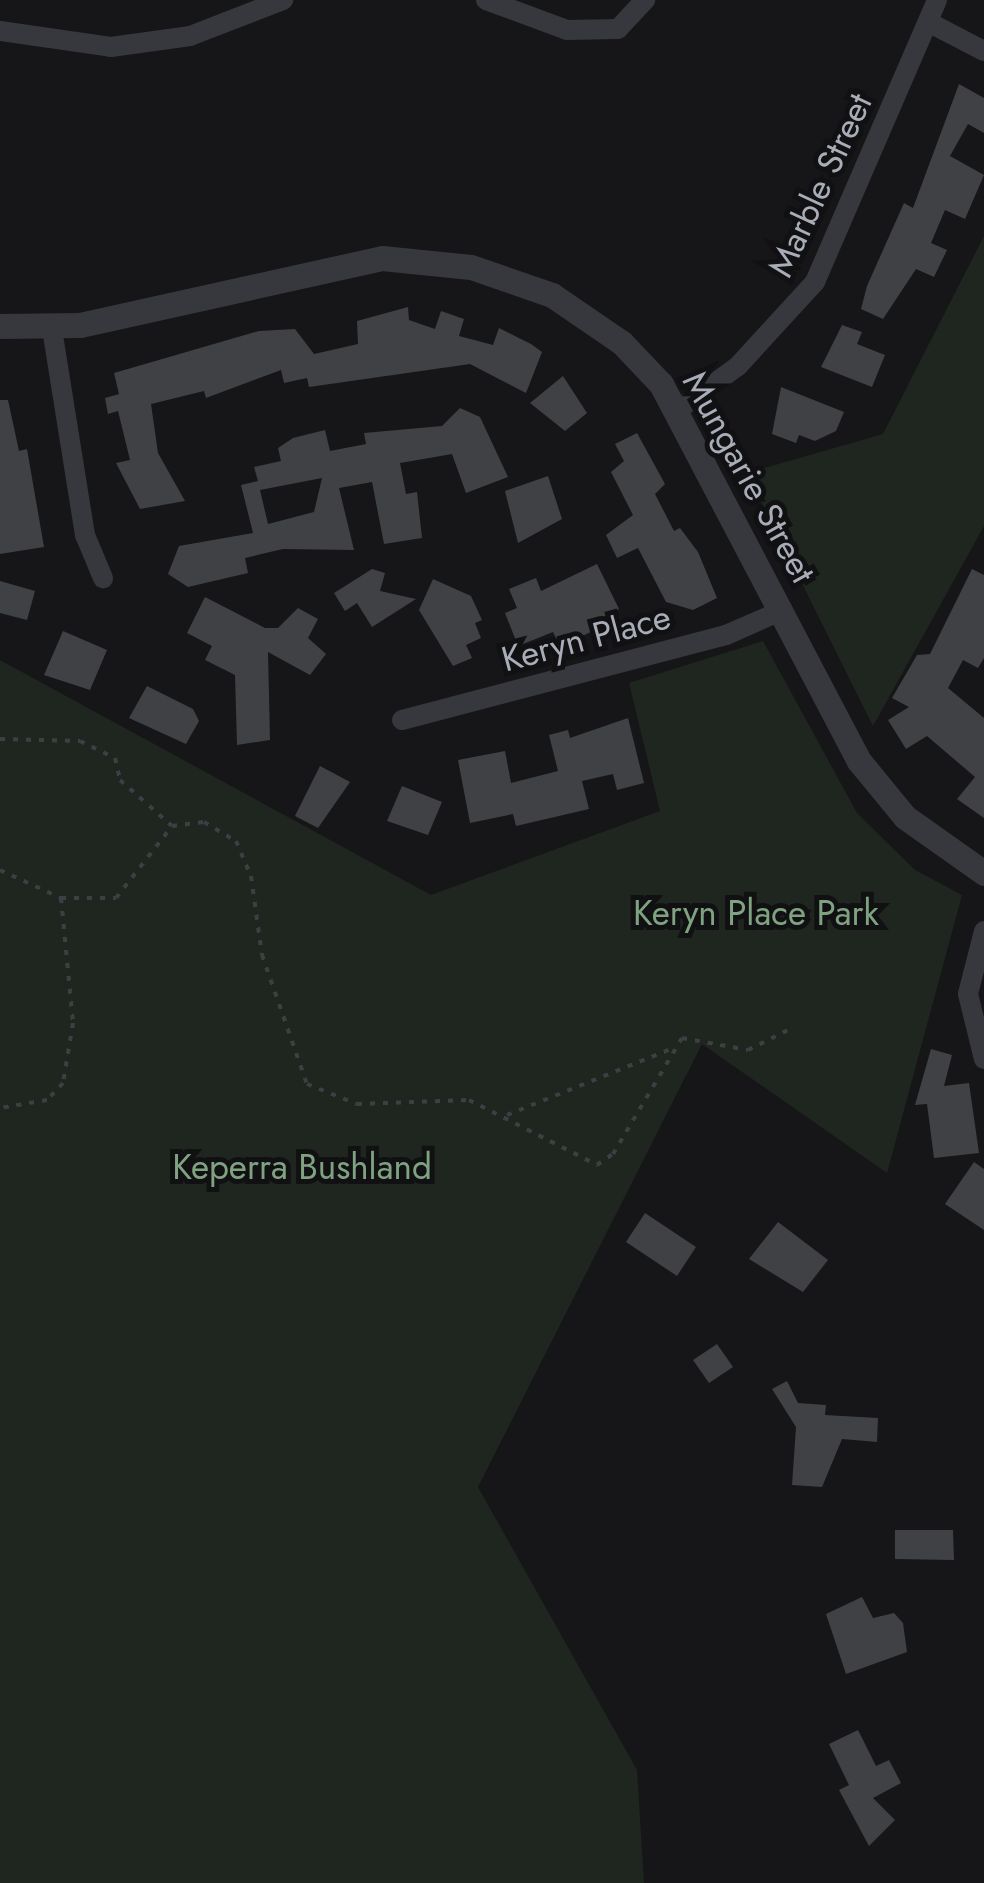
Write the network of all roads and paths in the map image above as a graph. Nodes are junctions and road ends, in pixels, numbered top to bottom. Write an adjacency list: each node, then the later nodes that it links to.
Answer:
1 (283, 0): 6 (street)
2 (486, 0): 3 (street)
3 (645, 0)
4 (938, 0): 5 (street, Marble Street)
5 (930, 23): 7 (street); 10 (street, Marble Street)
6 (0, 31)
7 (984, 51)
8 (0, 326): 9 (street, Mungarie Street)
9 (52, 329): 10 (street, Mungarie Street); 11 (street)
10 (679, 409): 12 (street, Mungarie Street)
11 (103, 578)
12 (782, 610): 13 (street, Keryn Place); 17 (street, Mungarie Street)
13 (402, 720)
14 (0, 740): 15 (path)
15 (172, 826): 18 (path); 24 (path)
16 (0, 870): 18 (path)
17 (984, 873)
18 (61, 898): 23 (path)
19 (984, 931): 22 (street)
20 (794, 1027): 21 (path)
21 (669, 1050): 24 (path); 24 (path)
22 (983, 1050)
23 (0, 1108)
24 (507, 1115)

